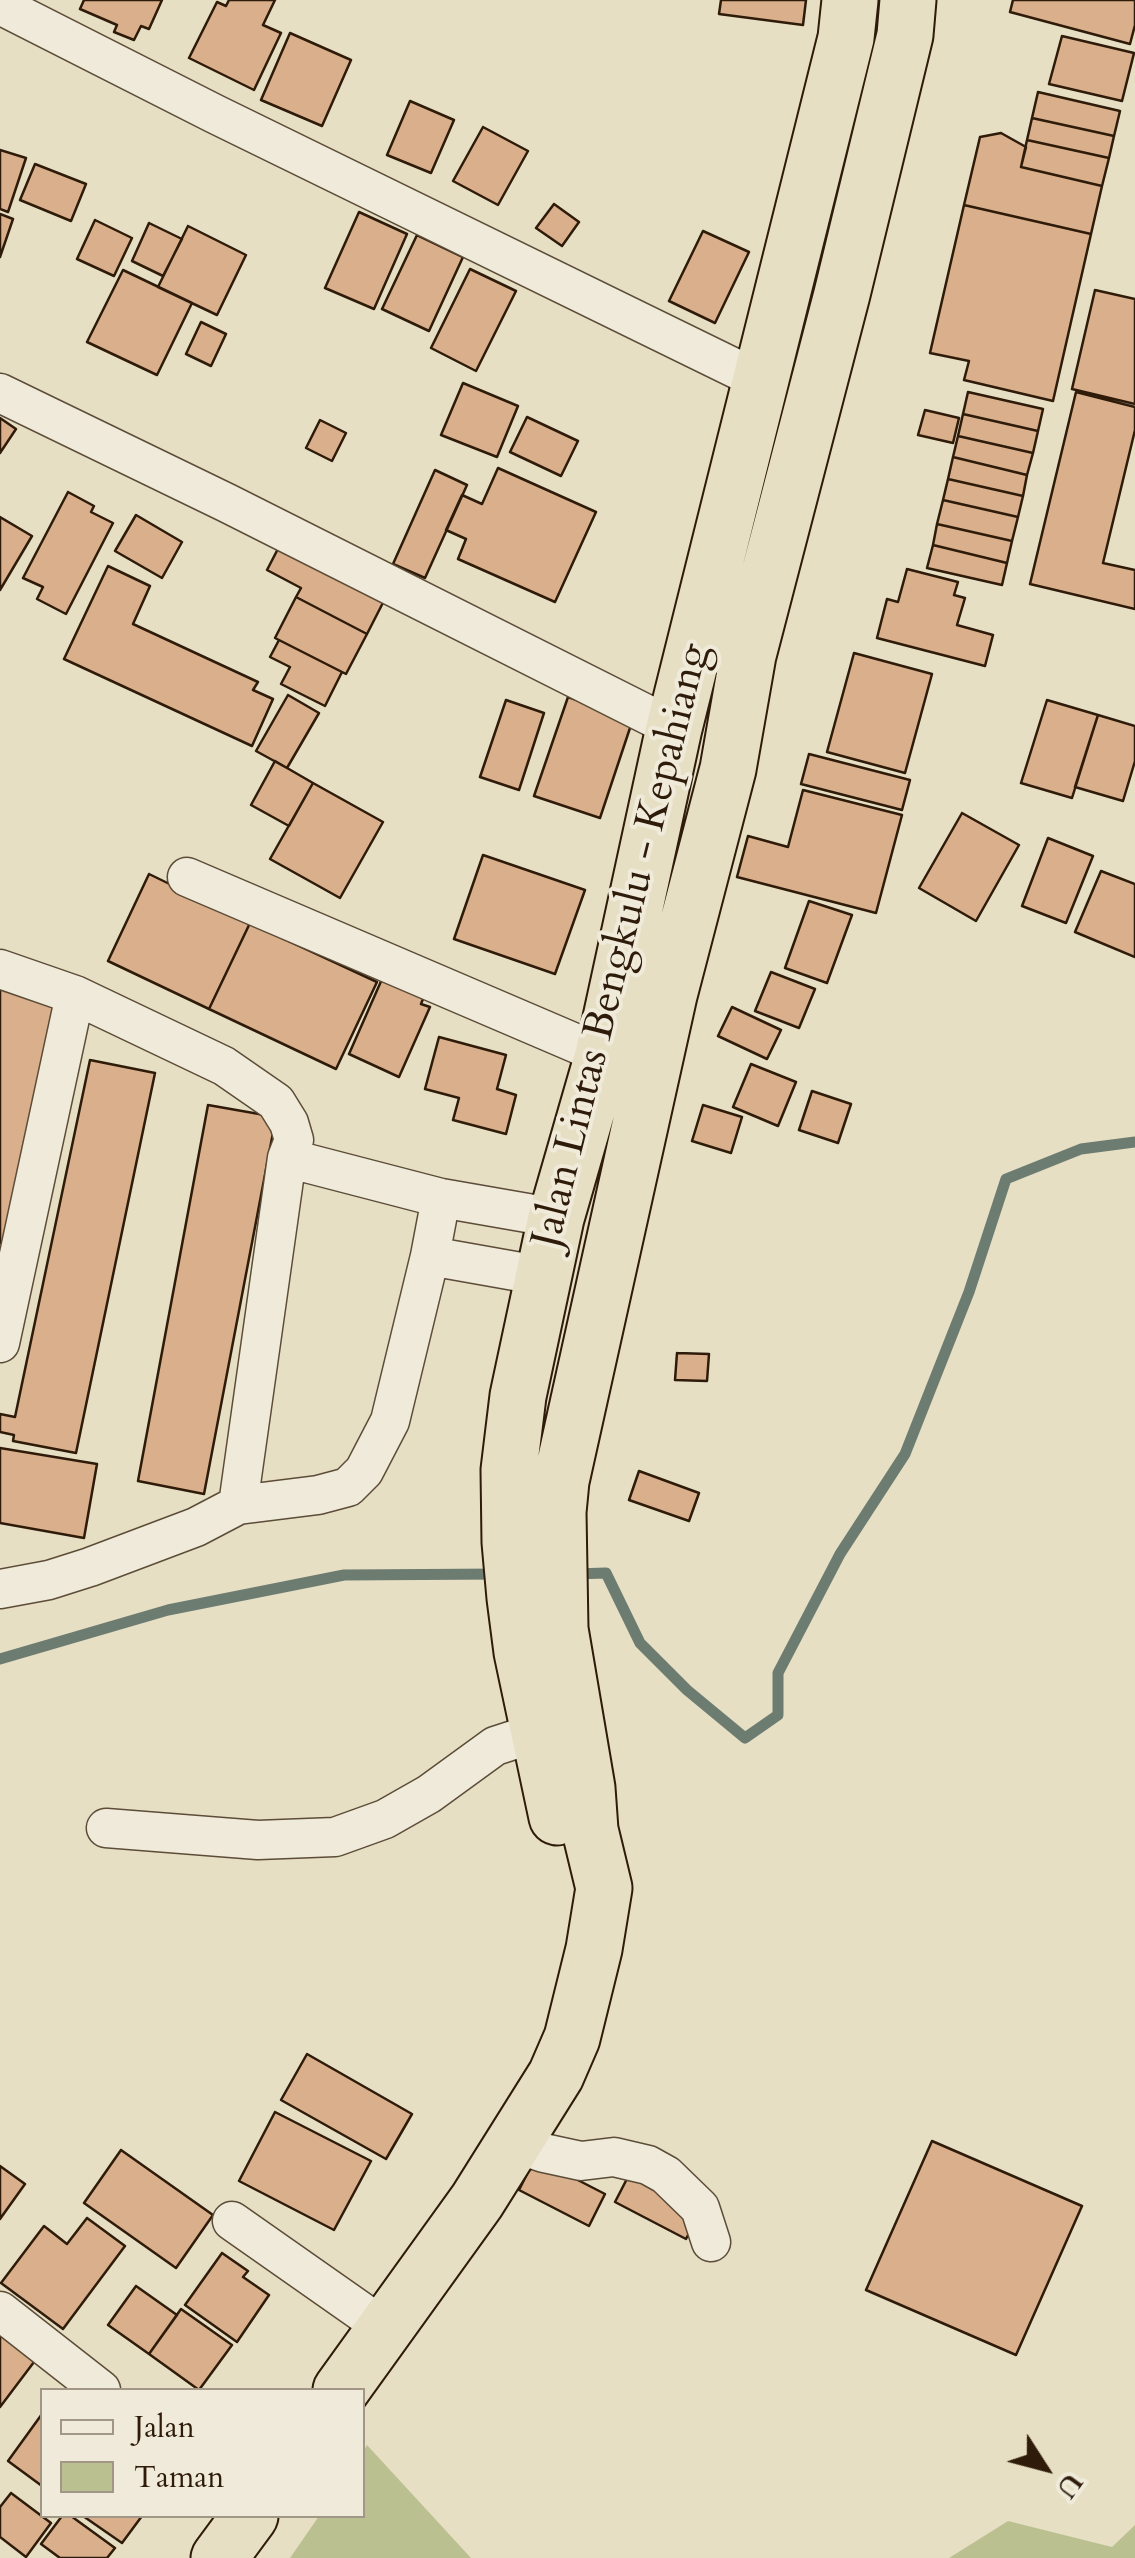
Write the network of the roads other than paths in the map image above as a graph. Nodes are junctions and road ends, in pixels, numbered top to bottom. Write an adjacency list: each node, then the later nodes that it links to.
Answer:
1 (850, 0): 4 (highway, Jalan Lintas Bengkulu - Kepahiang)
2 (908, 0): 7 (highway, Jalan Lintas Bengkulu - Kepahiang)
3 (0, 5): 4 (street)
4 (761, 381): 6 (highway, Jalan Lintas Bengkulu - Kepahiang)
5 (0, 394): 8 (street)
6 (700, 631): 7 (highway); 8 (highway, Jalan Lintas Bengkulu - Kepahiang)
7 (748, 655): 20 (highway, Jalan Lintas Bengkulu - Kepahiang)
8 (674, 728): 12 (highway, Jalan Lintas Bengkulu - Kepahiang)
9 (186, 877): 12 (street)
10 (0, 969): 11 (street)
11 (75, 995): 13 (street); 18 (street)
12 (603, 1055): 15 (highway, Jalan Lintas Bengkulu - Kepahiang)
13 (288, 1158): 14 (street); 19 (street)
14 (441, 1198): 15 (street); 16 (street)
15 (556, 1218): 17 (highway, Jalan Lintas Bengkulu - Kepahiang)
16 (430, 1256): 17 (street); 19 (street)
17 (543, 1276): 20 (highway, Jalan Lintas Bengkulu - Kepahiang)
18 (0, 1343)
19 (238, 1505): 21 (street)
20 (535, 1547): 22 (highway, Jalan Lintas Bengkulu - Kepahiang); 24 (highway, Jalan Lintas Bengkulu - Kepahiang)
21 (0, 1590)
22 (538, 1732): 23 (street); 24 (highway, Jalan Lintas Bengkulu - Kepahiang)
23 (106, 1828)
24 (604, 1888): 25 (highway, Jalan Lintas Bengkulu - Kepahiang)
25 (514, 2143): 27 (street); 29 (highway, Jalan Lintas Bengkulu - Kepahiang)
26 (232, 2222): 29 (street)
27 (711, 2242)
28 (0, 2311): 30 (street)
29 (386, 2328): 31 (highway, Jalan Lintas Bengkulu - Kepahiang)
30 (98, 2388)
31 (343, 2388)
32 (249, 2518): 33 (highway)
33 (219, 2558)

